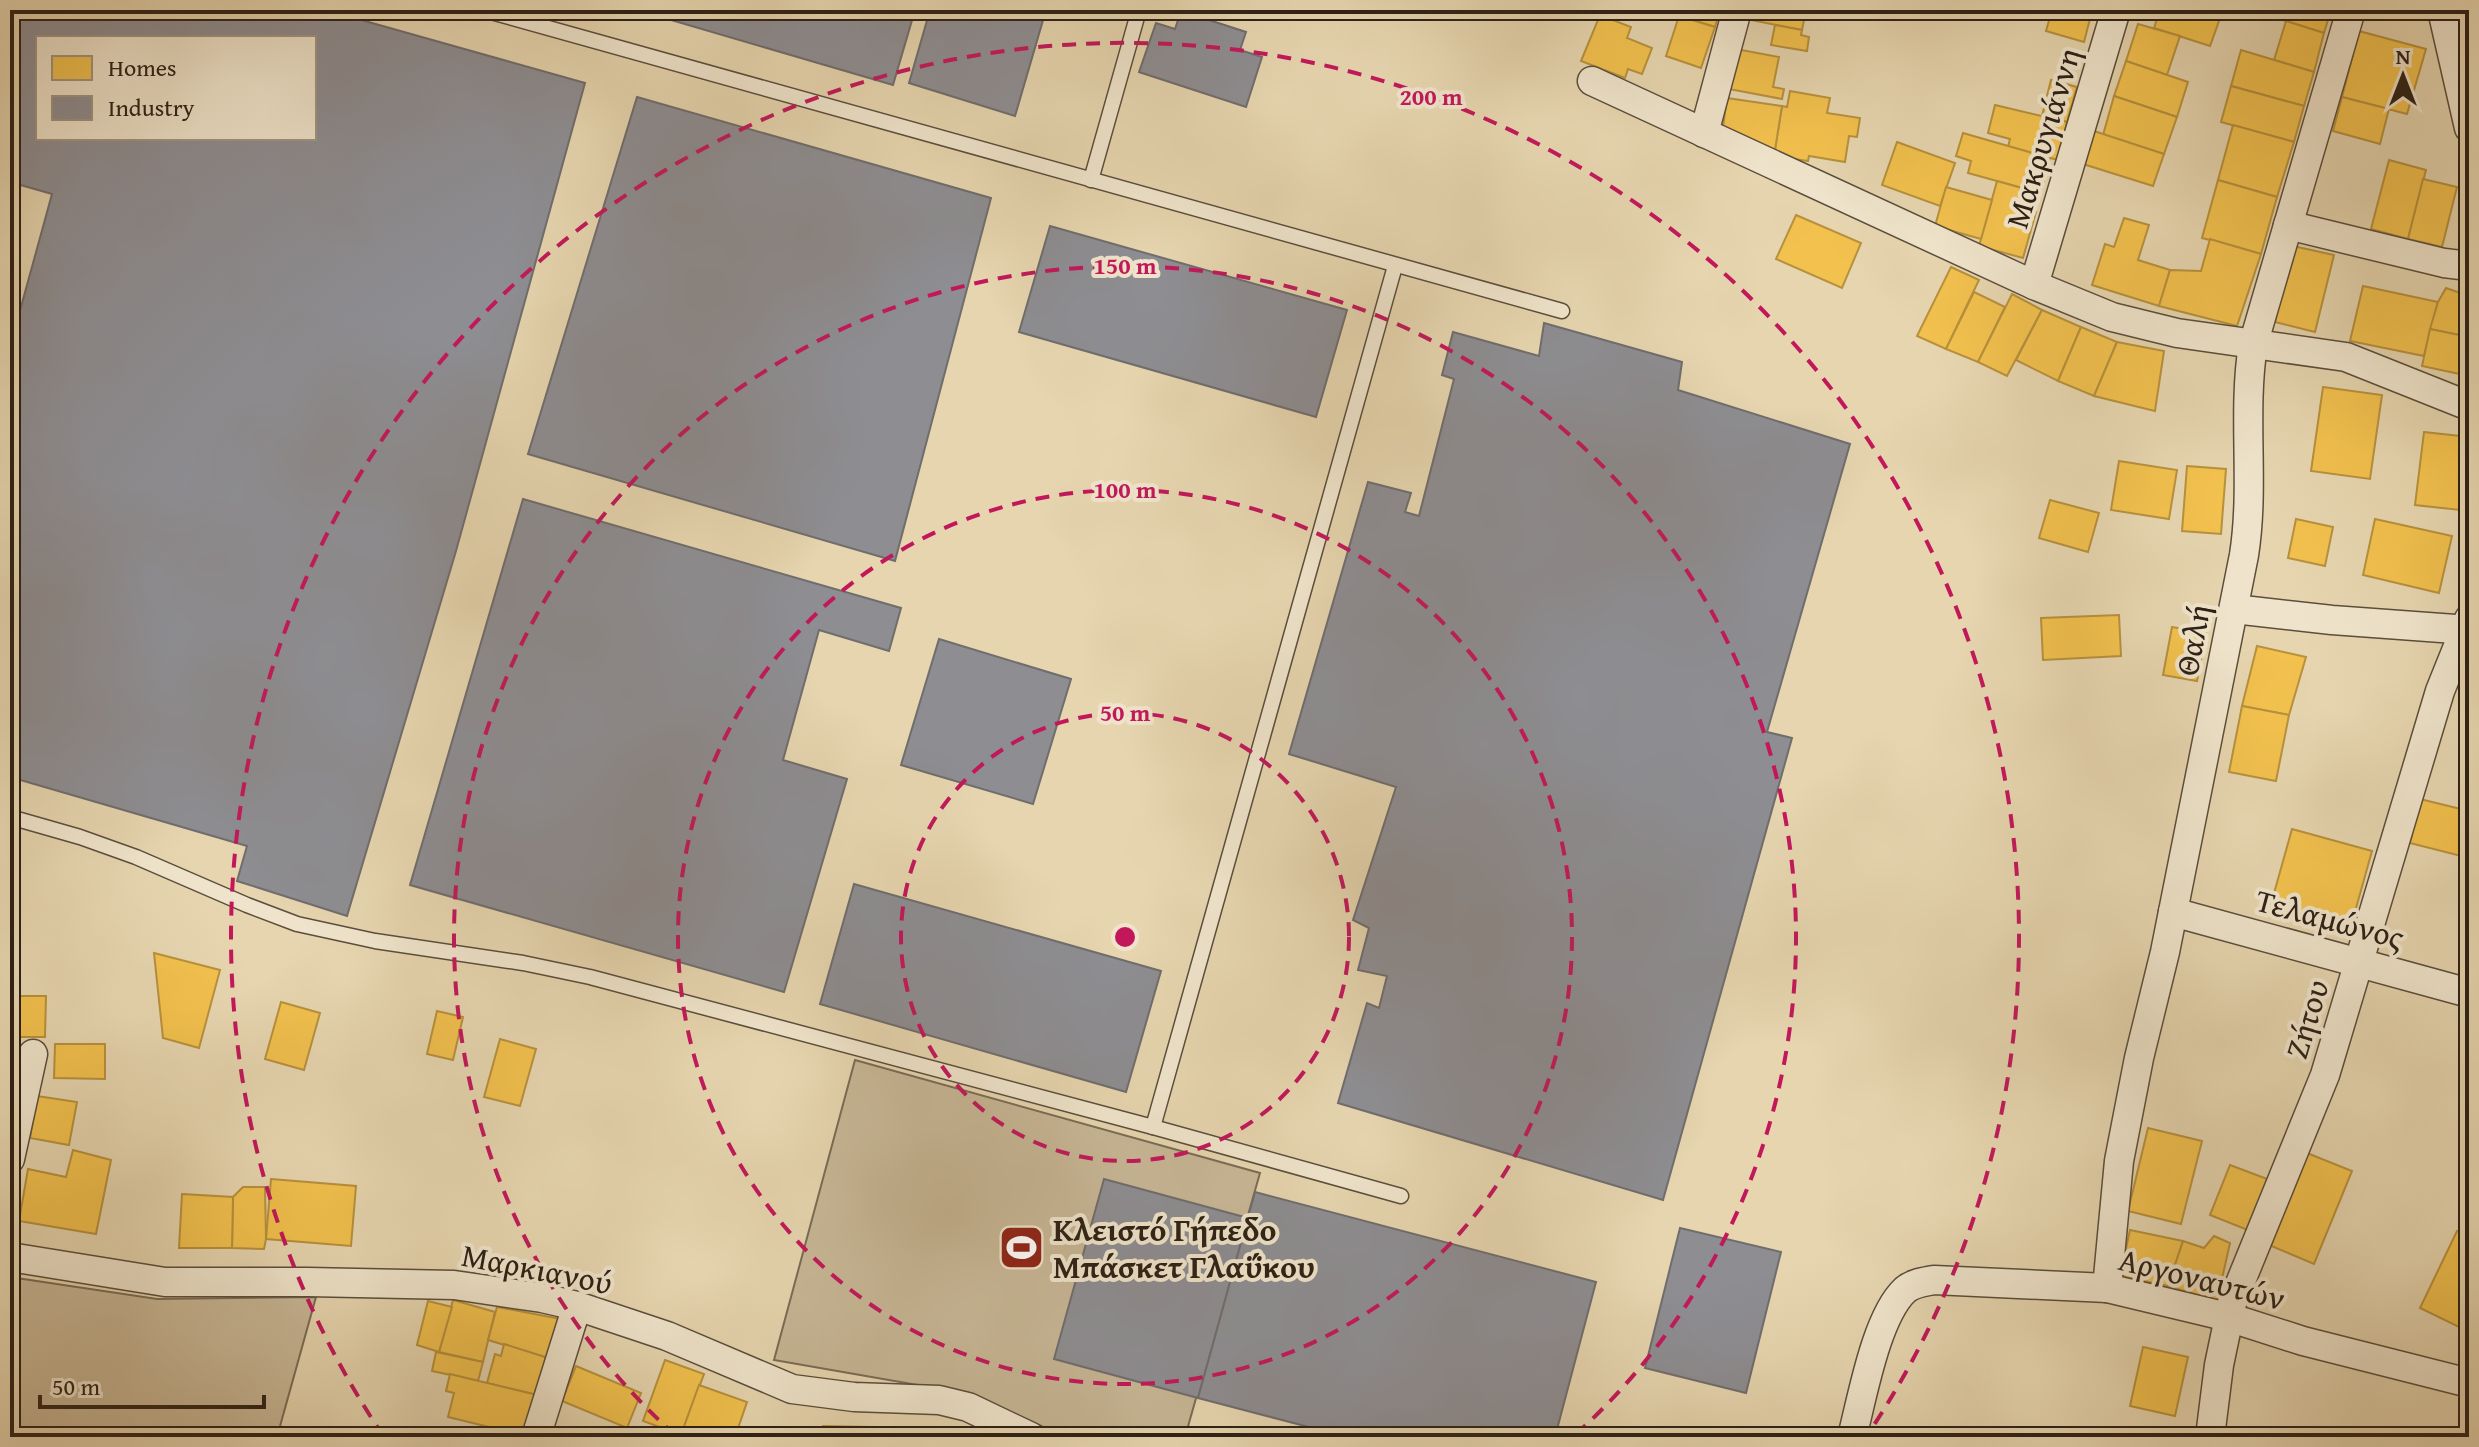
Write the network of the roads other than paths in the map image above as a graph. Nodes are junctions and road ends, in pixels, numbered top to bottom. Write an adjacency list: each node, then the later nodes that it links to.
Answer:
1 (484, 10): 10 (lane)
2 (1139, 10): 10 (lane)
3 (1737, 10): 9 (street)
4 (2116, 10): 14 (street, Μακρυγιάννη)
5 (2351, 10): 11 (street, Θαλή)
6 (2442, 10): 8 (street)
7 (1592, 81): 9 (street)
8 (2469, 128)
9 (1704, 133): 14 (street)
10 (1091, 180): 12 (lane)
11 (2288, 225): 13 (street); 16 (street, Θαλή)
12 (1395, 266): 15 (lane); 25 (lane)
13 (2469, 266)
14 (2034, 285): 16 (street)
15 (1562, 311)
16 (2253, 345): 17 (street); 18 (street, Θαλή)
17 (2469, 406)
18 (2234, 609): 19 (street); 21 (street, Θαλή)
19 (2468, 626): 22 (street, Ζήτου)
20 (10, 817): 25 (lane)
21 (2173, 912): 22 (street, Τελαμώνος); 29 (street, Θαλή)
22 (2360, 962): 23 (street, Τελαμώνος); 31 (street, Ζήτου)
23 (2469, 993)
24 (33, 1054): 26 (street)
25 (1153, 1127): 27 (lane)
26 (10, 1159)
27 (1401, 1196)
28 (10, 1257): 30 (street, Μαρκιανού)
29 (2107, 1288): 31 (street, Αργοναυτών); 35 (street, Αργοναυτών)
30 (577, 1306): 33 (street, Μαρκιανού); 34 (street)
31 (2228, 1317): 32 (street, Αργοναυτών); 36 (street, Ζήτου)
32 (2469, 1383)
33 (1028, 1436)
34 (536, 1437)
35 (1852, 1437)
36 (2210, 1437)

